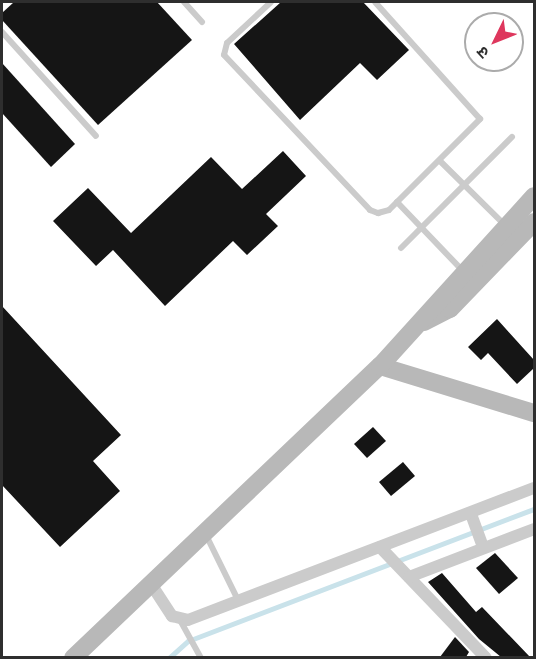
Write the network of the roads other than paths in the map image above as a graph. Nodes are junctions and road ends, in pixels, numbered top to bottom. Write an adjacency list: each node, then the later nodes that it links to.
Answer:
1 (183, 2): 4 (lane)
2 (271, 2): 11 (lane)
3 (375, 2): 8 (lane)
4 (202, 22)
5 (2, 32): 6 (lane)
6 (96, 136)
7 (512, 138): 9 (lane)
8 (440, 161): 9 (lane); 11 (lane)
9 (465, 185): 13 (lane); 14 (lane)
10 (534, 196): 13 (street)
11 (398, 202): 14 (lane)
12 (534, 222): 17 (street)
13 (506, 226): 16 (street)
14 (422, 228): 15 (lane); 16 (lane)
15 (401, 248)
16 (464, 272): 17 (street)
17 (424, 322): 18 (street)
18 (380, 366): 19 (street); 23 (street)
19 (534, 413)
20 (534, 488): 21 (street)
21 (472, 518): 24 (street); 25 (street)
22 (534, 529): 24 (street)
23 (206, 535): 27 (street); 28 (lane)
24 (481, 543): 26 (street)
25 (380, 547): 26 (street); 28 (street)
26 (409, 577): 32 (street)
27 (153, 587): 29 (street); 30 (street)
28 (238, 601): 29 (street)
29 (180, 620): 31 (lane)
30 (74, 657)
31 (201, 657)
32 (486, 657)

